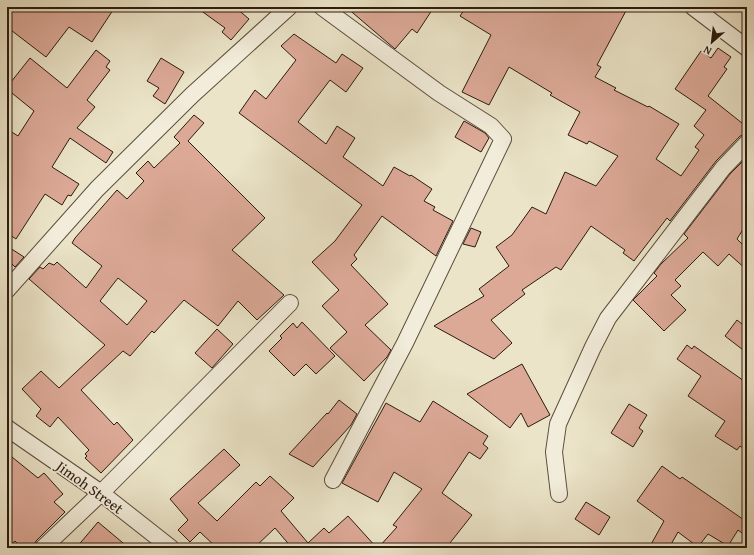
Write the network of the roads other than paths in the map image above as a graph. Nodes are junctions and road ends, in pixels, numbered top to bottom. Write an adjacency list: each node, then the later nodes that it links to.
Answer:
1 (289, 7): 6 (street)
2 (322, 7): 9 (street)
3 (694, 7): 4 (street)
4 (747, 48)
5 (747, 143): 11 (street)
6 (7, 290)
7 (290, 303): 10 (street)
8 (7, 428): 10 (street, Jimoh Street)
9 (333, 480)
10 (101, 493): 12 (street); 13 (street, Jimoh Street)
11 (558, 494)
12 (43, 548)
13 (171, 548)

